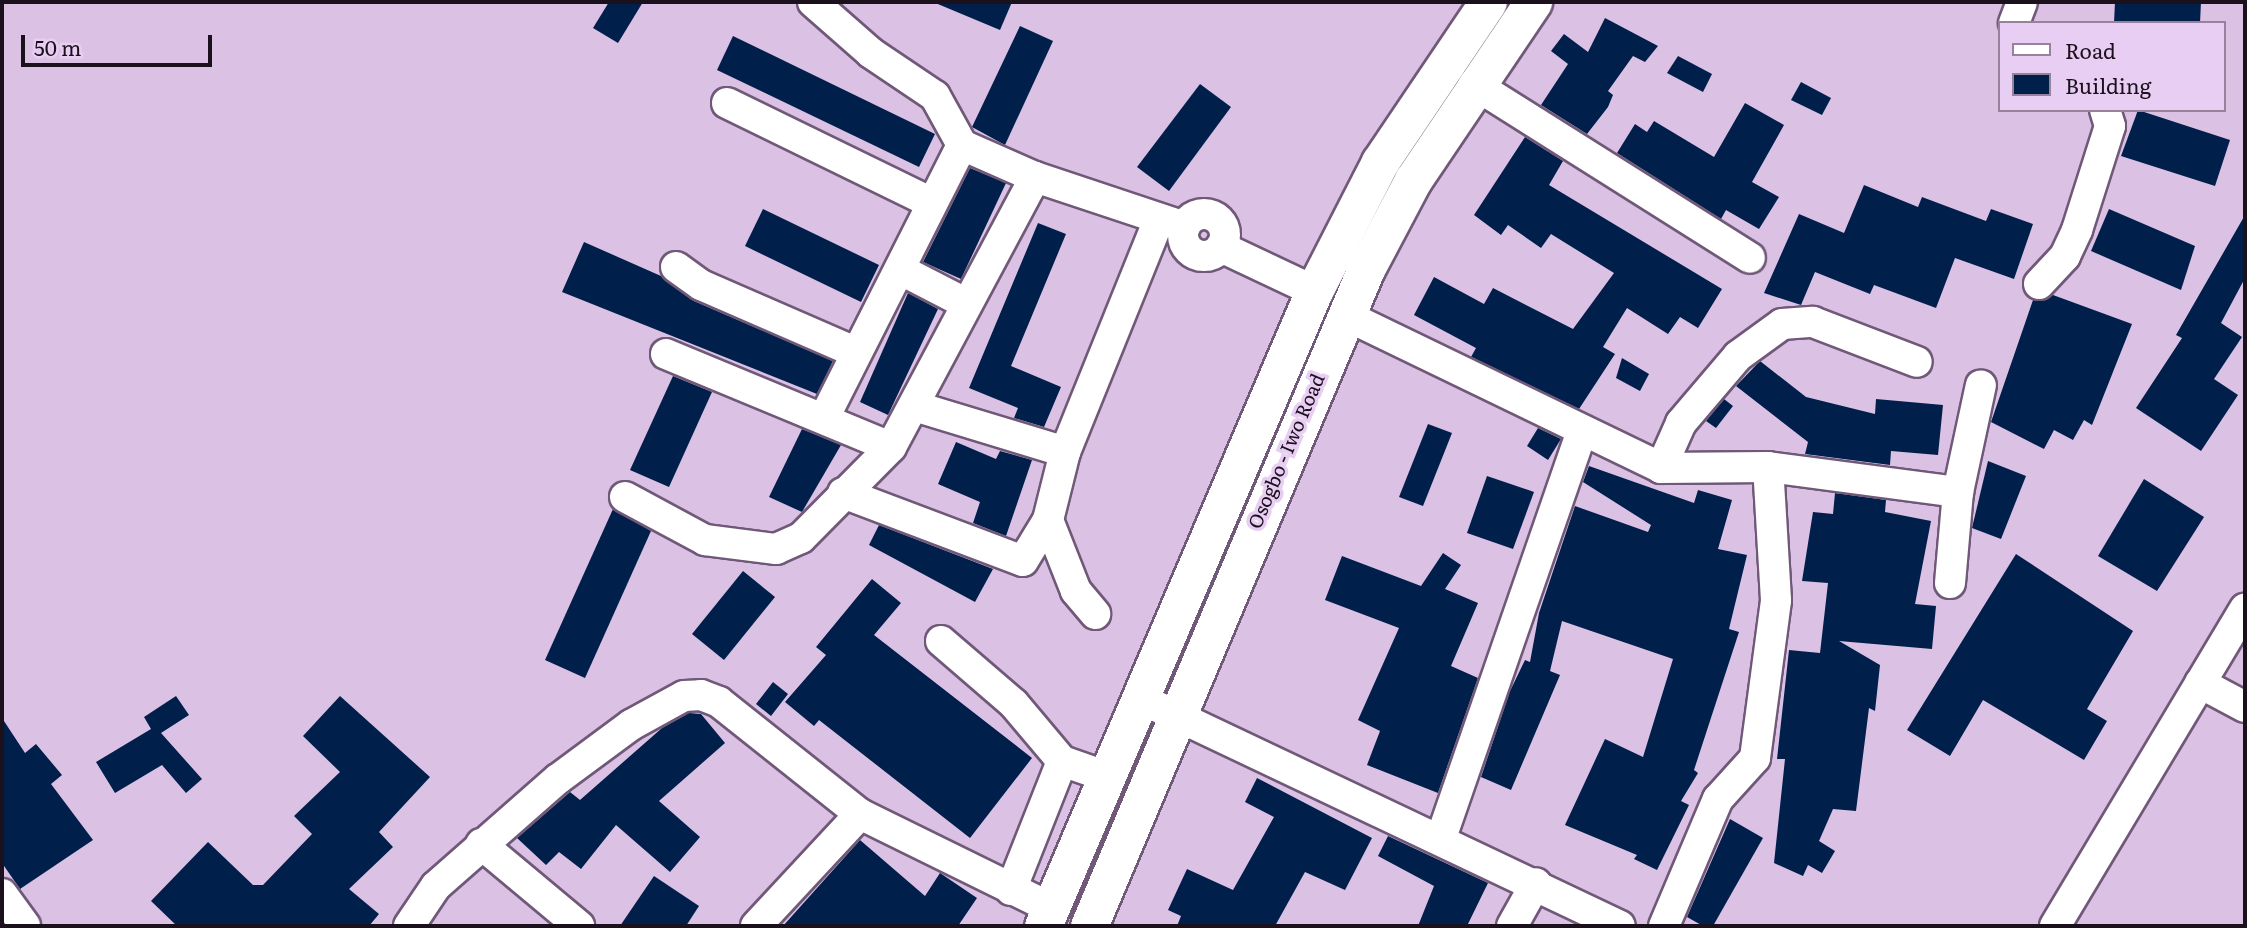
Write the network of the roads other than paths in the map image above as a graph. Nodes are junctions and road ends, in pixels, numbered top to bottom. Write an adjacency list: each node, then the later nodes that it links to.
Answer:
1 (813, 2): 9 (street)
2 (1488, 2): 17 (main road, Osogbo - Iwo Road)
3 (1533, 2): 6 (main road, Osogbo - Iwo Road)
4 (2022, 2): 5 (street)
5 (2015, 21)
6 (1474, 85): 13 (street); 19 (main road, Osogbo - Iwo Road)
7 (727, 103): 11 (street)
8 (2106, 112): 16 (street)
9 (962, 145): 10 (street); 11 (street)
10 (1035, 177): 12 (street); 18 (street)
11 (932, 203): 15 (street)
12 (1172, 223): 17 (street); 28 (street)
13 (1750, 258)
14 (677, 267): 20 (street)
15 (901, 270): 18 (street); 20 (street)
16 (2039, 284)
17 (1314, 291): 40 (main road, Osogbo - Iwo Road)
18 (967, 304): 24 (street)
19 (1345, 314): 26 (street); 42 (main road, Osogbo - Iwo Road)
20 (855, 352): 25 (street)
21 (666, 354): 25 (street)
22 (1917, 362): 30 (street)
23 (1981, 385): 31 (street)
24 (914, 406): 27 (street); 28 (street)
25 (825, 416): 27 (street)
26 (1581, 434): 30 (street); 46 (street)
27 (891, 447): 32 (street)
28 (1065, 452): 34 (street)
29 (1768, 467): 30 (street); 31 (street); 59 (street)
30 (1661, 468)
31 (1958, 492): 35 (street)
32 (843, 493): 33 (street); 34 (street)
33 (625, 497)
34 (1048, 520): 37 (street)
35 (1950, 583)
36 (2245, 608): 39 (street)
37 (1095, 614)
38 (941, 641): 43 (street)
39 (2200, 682): 41 (street); 60 (street)
40 (1139, 698): 42 (street); 44 (main road, Osogbo - Iwo Road)
41 (2245, 707)
42 (1177, 711): 46 (street); 56 (main road, Osogbo - Iwo Road)
43 (1062, 761): 44 (street); 49 (street)
44 (1108, 777): 51 (main road, Osogbo - Iwo Road)
45 (860, 814): 47 (street); 49 (street); 55 (street)
46 (1441, 838): 48 (street)
47 (481, 844): 53 (street); 54 (street)
48 (1536, 883): 57 (street); 58 (street)
49 (1011, 890): 51 (street)
50 (2, 894): 52 (street)
51 (1047, 917)
52 (25, 926)
53 (408, 926)
54 (579, 926)
55 (756, 926)
56 (1089, 926)
57 (1512, 926)
58 (1620, 926)
59 (1664, 926)
60 (2055, 926)

